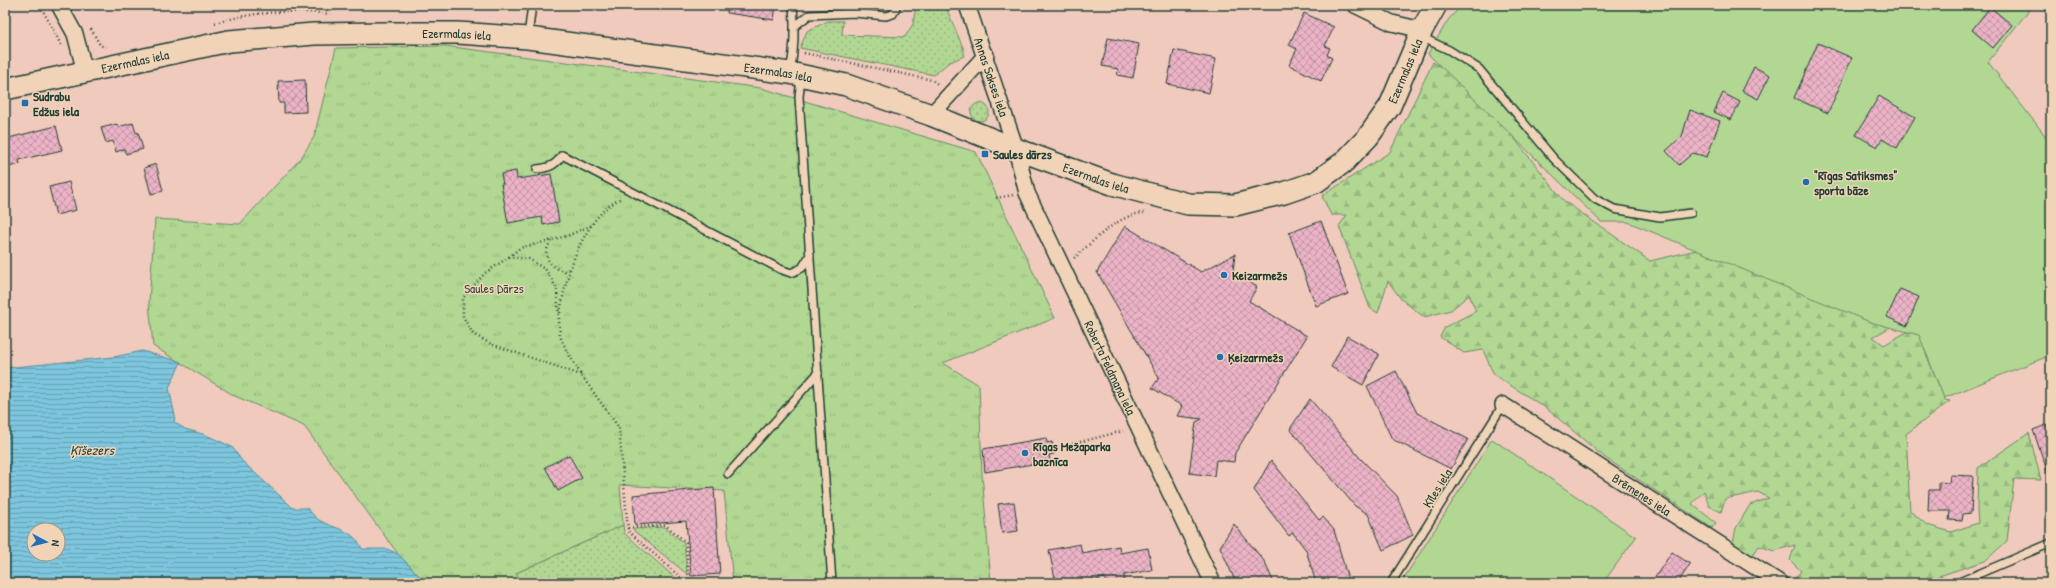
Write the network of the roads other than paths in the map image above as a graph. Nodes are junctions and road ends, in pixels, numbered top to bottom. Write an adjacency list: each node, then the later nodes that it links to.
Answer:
1 (59, 5): 12 (street)
2 (532, 5): 10 (lane)
3 (793, 5): 8 (lane)
4 (897, 5): 8 (lane)
5 (967, 5): 11 (street, Annas Sakses iela)
6 (1355, 5): 9 (street)
7 (1436, 5): 9 (street, Ezermalas iela)
8 (795, 26): 13 (lane)
9 (1421, 33): 16 (street, Ezermalas iela); 18 (lane)
10 (528, 38): 12 (street, Ezermalas iela); 13 (street, Ezermalas iela)
11 (986, 55): 15 (street); 16 (street, Annas Sakses iela)
12 (85, 72): 14 (street, Ezermalas iela)
13 (795, 75): 15 (street, Ezermalas iela); 19 (lane)
14 (5, 89)
15 (931, 115): 16 (street, Ezermalas iela)
16 (1016, 150): 25 (street, Roberta Feldmaņa iela)
17 (537, 169): 19 (lane)
18 (1690, 213)
19 (810, 255): 20 (lane)
20 (818, 373): 22 (lane); 24 (lane)
21 (1503, 405): 26 (lane, Ķīles iela); 27 (street, Brēmenes iela)
22 (728, 474)
23 (2051, 543): 28 (lane)
24 (832, 583)
25 (1213, 583)
26 (1391, 583)
27 (1780, 583)
28 (1957, 583)

